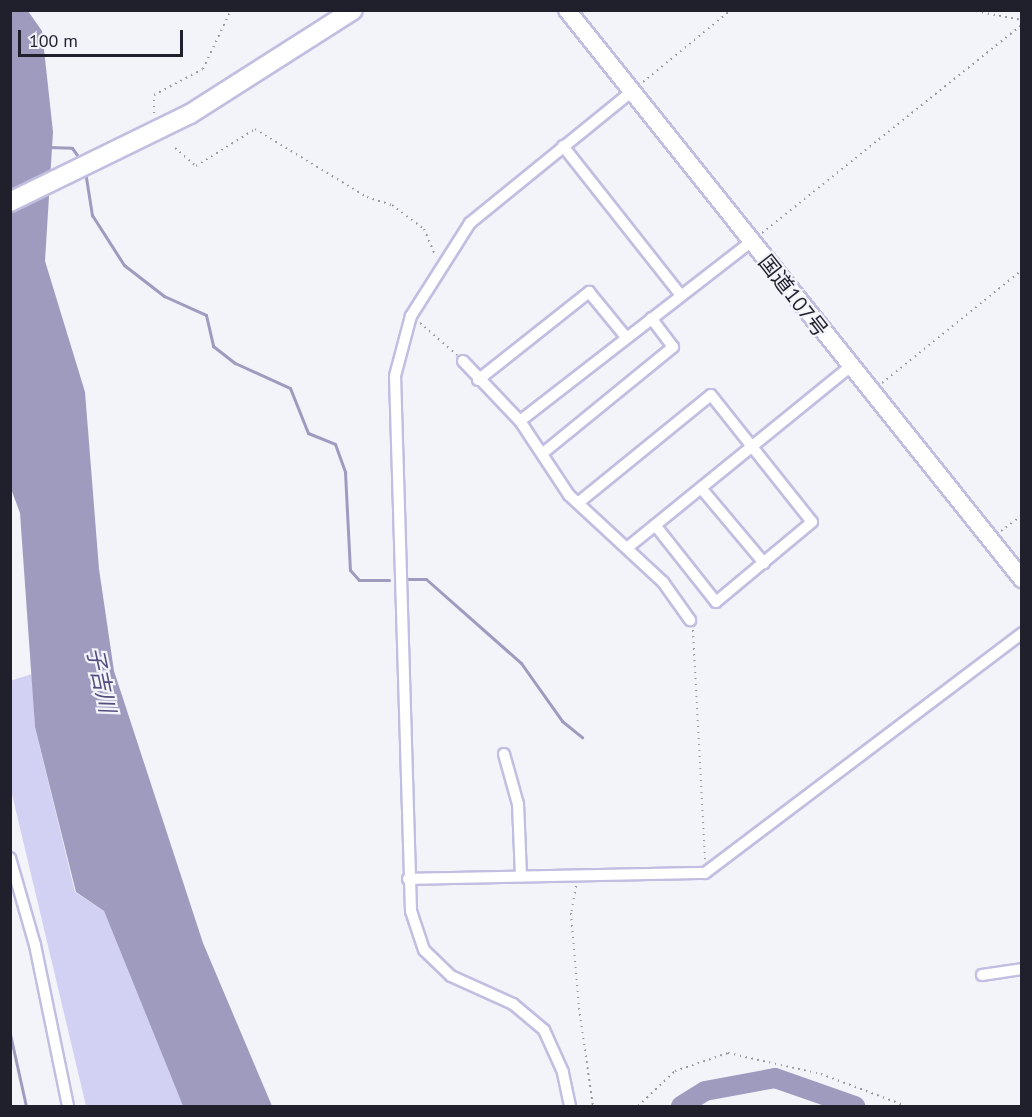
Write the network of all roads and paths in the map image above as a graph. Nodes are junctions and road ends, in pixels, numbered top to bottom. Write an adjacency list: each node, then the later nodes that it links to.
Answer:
1 (231, 10): 12 (path)
2 (338, 10): 10 (highway)
3 (343, 10): 10 (highway)
4 (353, 10): 15 (highway)
5 (567, 10): 11 (highway, 国道107号)
6 (732, 10): 11 (path)
7 (970, 10): 8 (path)
8 (1022, 20)
9 (1022, 25): 17 (path)
10 (302, 38): 15 (highway)
11 (631, 92): 13 (street); 17 (highway, 国道107号)
12 (154, 113)
13 (563, 146): 18 (street); 20 (street)
14 (175, 148): 18 (path)
15 (108, 155): 16 (highway)
16 (10, 202)
17 (751, 242): 20 (street); 25 (highway, 国道107号)
18 (439, 265): 21 (street)
19 (1022, 270): 27 (path)
20 (680, 294): 22 (street)
21 (411, 316): 24 (path); 46 (street)
22 (651, 318): 23 (street); 30 (street)
23 (626, 338): 26 (street); 28 (street)
24 (463, 361): 26 (street)
25 (850, 368): 27 (highway, 国道107号); 29 (street)
26 (478, 380): 28 (street)
27 (870, 393): 35 (highway, 国道107号)
28 (520, 421): 30 (street)
29 (752, 447): 31 (street); 32 (street); 37 (street)
30 (543, 453): 32 (street)
31 (701, 488): 34 (street); 37 (street)
32 (578, 503): 36 (street)
33 (1022, 515): 35 (path)
34 (655, 525): 36 (street); 37 (street)
35 (990, 540): 38 (highway, 国道107号)
36 (627, 548): 39 (street)
37 (764, 563)
38 (1022, 579)
39 (690, 620): 43 (path)
40 (1022, 633): 43 (street)
41 (504, 754): 44 (street)
42 (10, 858): 49 (street)
43 (705, 873): 45 (street)
44 (521, 876): 45 (street); 46 (street)
45 (577, 878): 51 (path)
46 (408, 879): 50 (street)
47 (1022, 969): 48 (street)
48 (982, 975)
49 (68, 1107)
50 (570, 1107)
51 (593, 1107)
52 (638, 1107): 53 (path)
53 (906, 1107)

